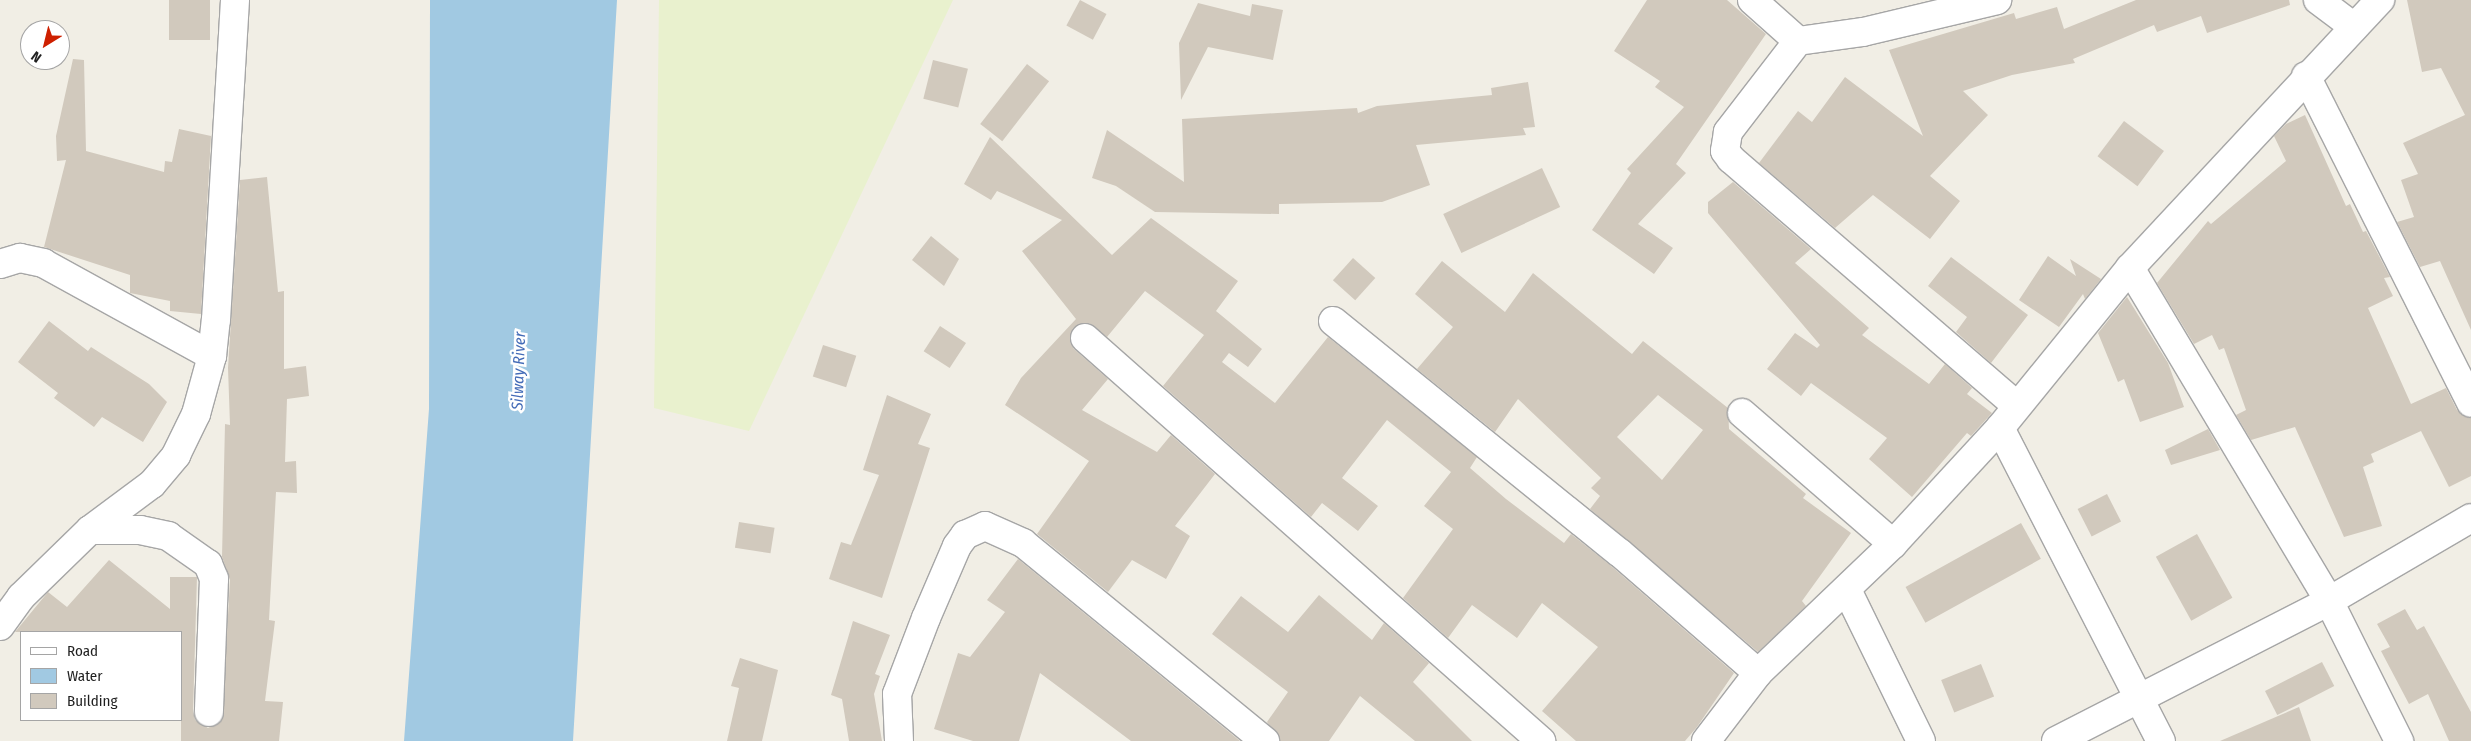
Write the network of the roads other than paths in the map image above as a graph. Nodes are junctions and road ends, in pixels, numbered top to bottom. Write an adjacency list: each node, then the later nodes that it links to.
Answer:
1 (235, 0): 13 (street)
2 (1752, 0): 7 (street)
3 (1997, 0): 7 (street)
4 (2318, 0): 6 (street)
5 (2380, 0): 6 (street)
6 (2354, 27): 8 (street)
7 (1798, 41): 15 (street)
8 (2306, 76): 10 (street); 14 (street)
9 (0, 264): 13 (street)
10 (2130, 268): 15 (street); 22 (street)
11 (1333, 321): 24 (street)
12 (1085, 338): 29 (street)
13 (212, 356): 19 (street)
14 (2471, 403)
15 (2016, 405): 17 (street)
16 (1742, 413): 20 (street)
17 (2000, 428): 20 (street); 25 (street)
18 (2471, 518): 22 (street)
19 (90, 530): 23 (street); 26 (street)
20 (1893, 544): 21 (street)
21 (1847, 590): 24 (street); 31 (street)
22 (2329, 600): 25 (street); 34 (street)
23 (0, 626)
24 (1758, 674): 30 (street)
25 (2139, 698): 32 (street); 33 (street)
26 (209, 712)
27 (899, 741): 28 (street)
28 (1264, 741)
29 (1542, 741)
30 (1706, 741)
31 (1921, 741)
32 (2056, 741)
33 (2161, 741)
34 (2399, 741)

